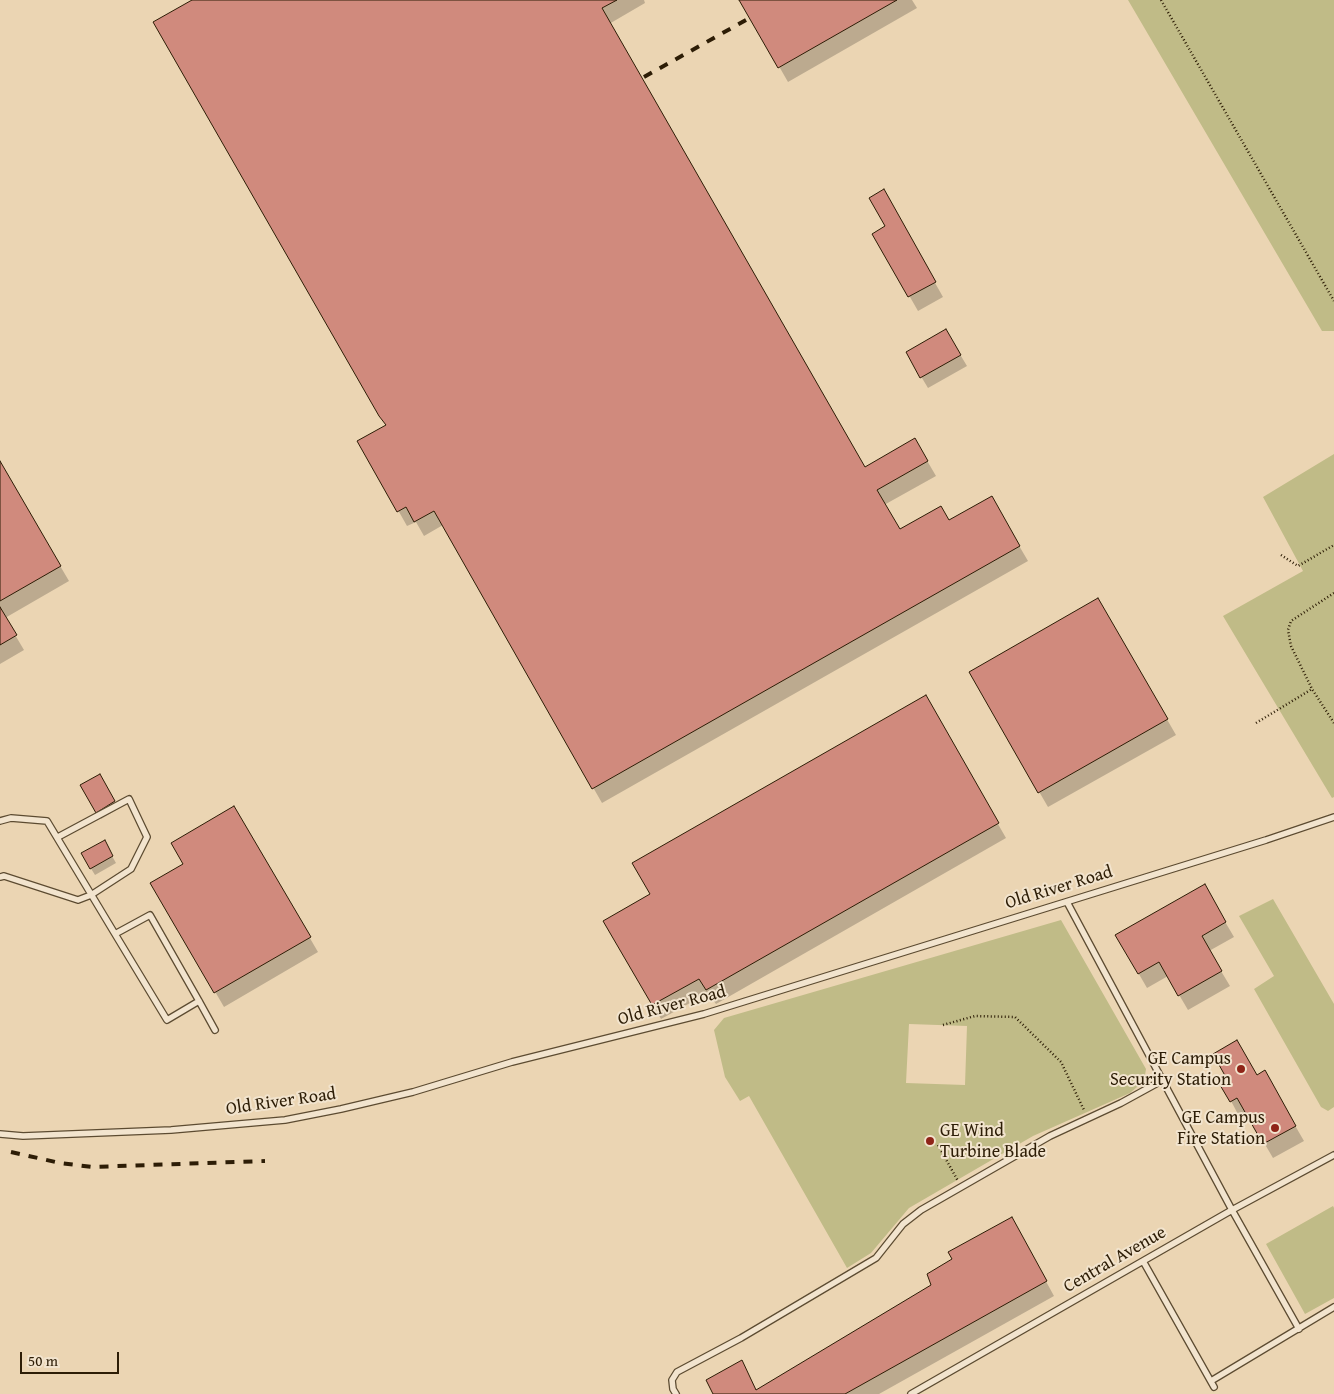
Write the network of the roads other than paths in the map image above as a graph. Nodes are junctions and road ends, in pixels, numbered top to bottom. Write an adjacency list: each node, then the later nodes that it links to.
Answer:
1 (1334, 817): 6 (lane, Old River Road)
2 (0, 821): 3 (lane)
3 (58, 837): 5 (lane); 5 (lane)
4 (0, 877): 5 (lane)
5 (91, 894): 7 (lane)
6 (1067, 902): 10 (lane); 11 (lane, Old River Road)
7 (116, 934): 8 (lane); 8 (lane)
8 (199, 1001): 9 (lane)
9 (215, 1030)
10 (1164, 1080): 13 (lane); 17 (lane)
11 (0, 1134)
12 (1334, 1155): 13 (lane, Central Avenue)
13 (1232, 1210): 14 (lane, Central Avenue); 16 (lane)
14 (1143, 1261): 16 (lane); 18 (lane, Central Avenue)
15 (1334, 1308): 16 (lane)
16 (1299, 1329)
17 (676, 1394)
18 (911, 1394)

